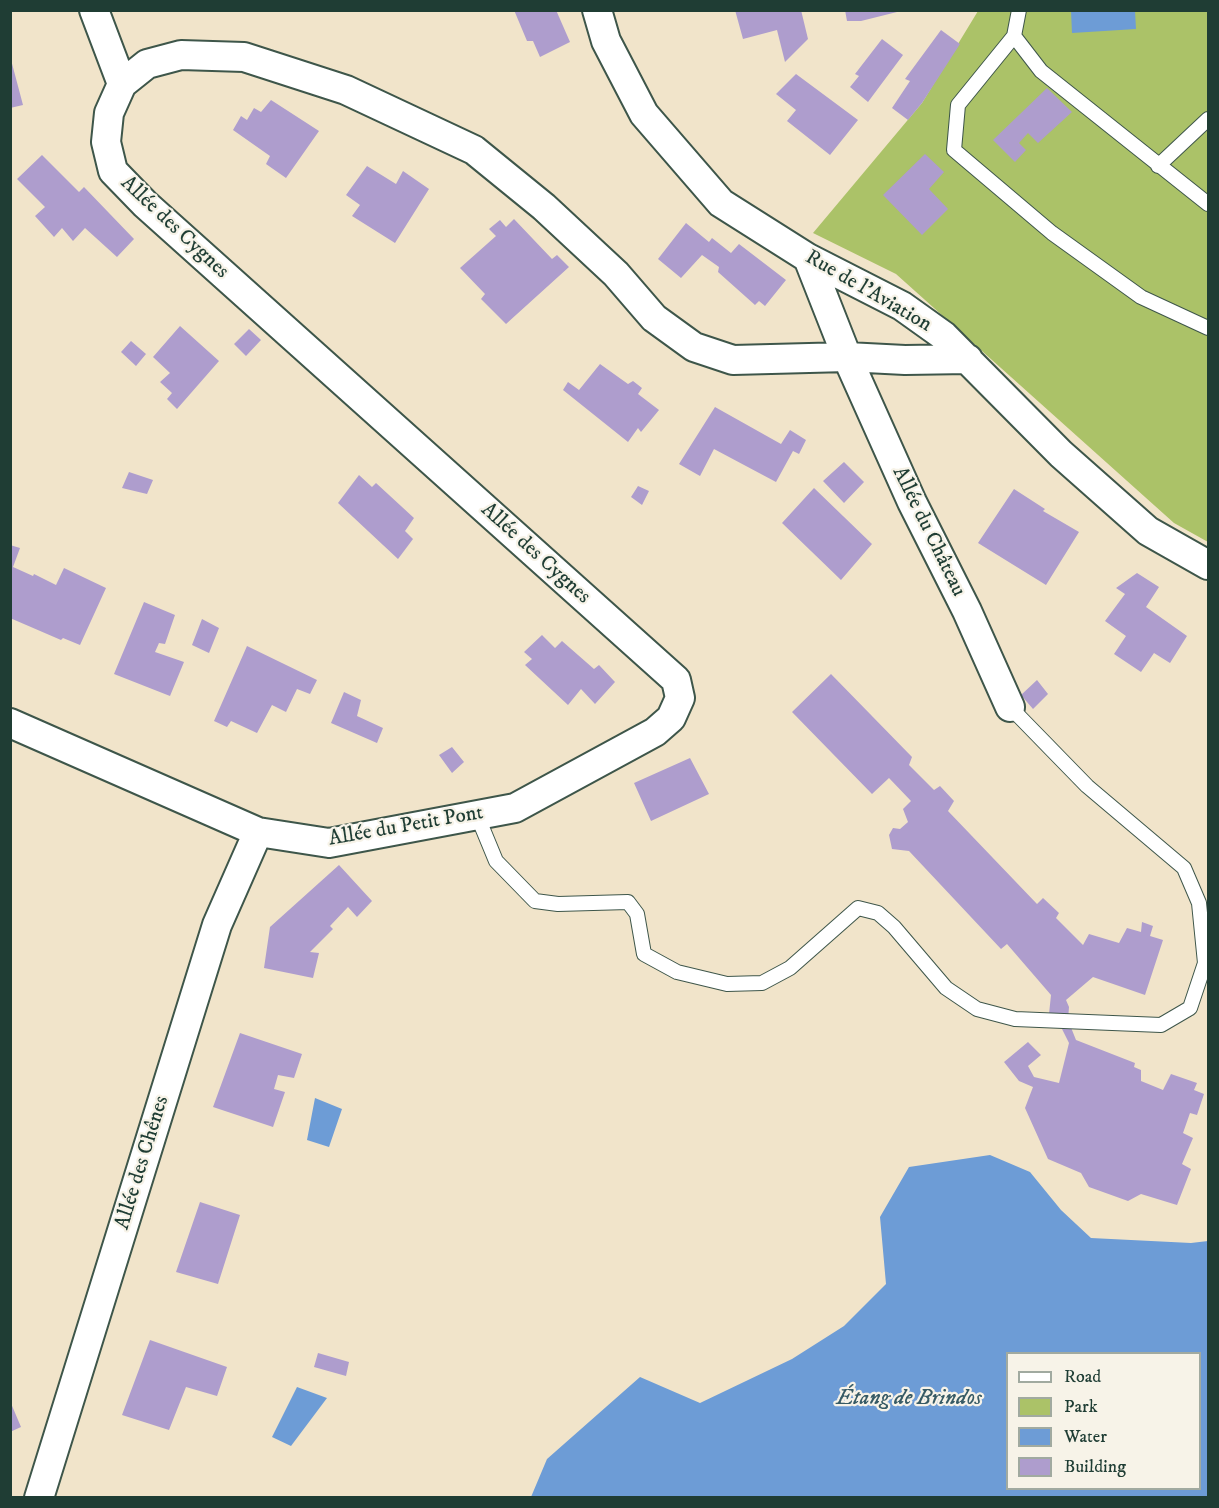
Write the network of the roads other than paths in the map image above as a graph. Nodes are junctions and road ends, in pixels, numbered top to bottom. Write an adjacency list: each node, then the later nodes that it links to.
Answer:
1 (94, 10): 5 (street)
2 (597, 10): 9 (street, Rue de l'Aviation)
3 (1019, 10): 4 (lane)
4 (1014, 36): 7 (lane); 10 (lane)
5 (122, 84): 11 (street, Allée des Cygnes); 14 (street, Allée des Cygnes)
6 (1209, 119): 7 (lane)
7 (1158, 165): 8 (lane)
8 (1209, 204)
9 (808, 258): 11 (street, Allée du Château); 12 (street, Rue de l'Aviation)
10 (1209, 327)
11 (847, 357): 12 (street, Allée des Cygnes); 15 (street, Allée du Château)
12 (968, 359): 13 (street, Rue de l'Aviation)
13 (1209, 565)
14 (680, 698): 17 (street, Allée du Petit Pont)
15 (1010, 707): 17 (lane)
16 (10, 723): 18 (street, Allée du Petit Pont)
17 (477, 815): 18 (street, Allée du Petit Pont)
18 (258, 832): 19 (street, Allée des Chênes)
19 (39, 1497)

